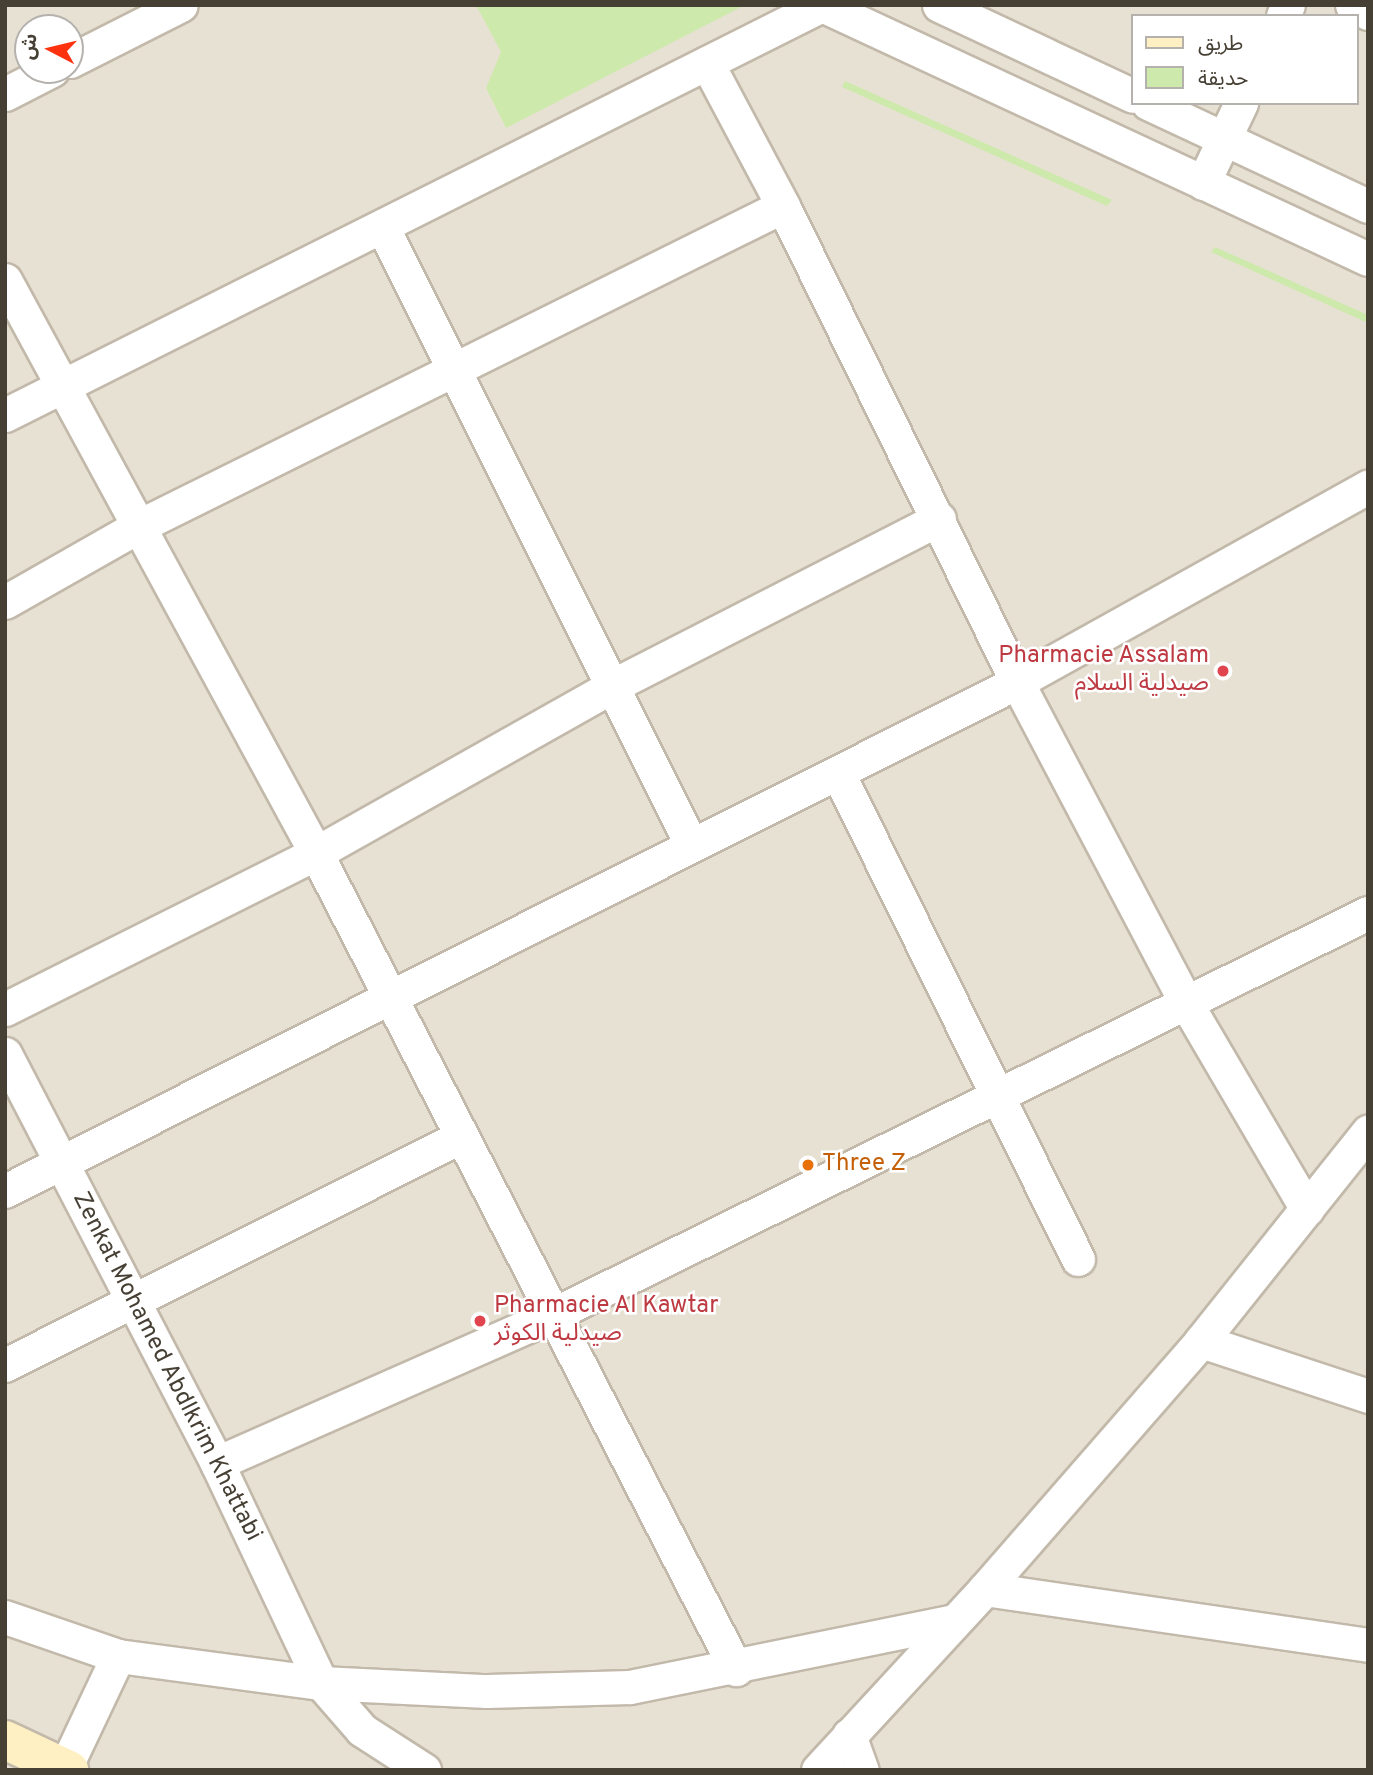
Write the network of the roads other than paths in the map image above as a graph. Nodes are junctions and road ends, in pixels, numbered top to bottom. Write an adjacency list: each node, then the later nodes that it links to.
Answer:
1 (181, 5): 6 (street)
2 (822, 5): 7 (street); 14 (street)
3 (939, 5): 10 (street)
4 (1352, 5): 5 (street)
5 (1368, 12)
6 (84, 54)
7 (707, 63): 16 (street); 17 (street)
8 (25, 84): 9 (street)
9 (5, 94)
10 (1132, 96)
11 (1152, 105): 13 (street)
12 (1240, 105): 13 (street)
13 (1225, 139): 14 (street); 15 (street)
14 (1203, 183): 18 (street)
15 (1368, 205)
16 (783, 206): 20 (street); 24 (street)
17 (382, 226): 20 (street); 21 (street)
18 (1368, 259)
19 (5, 280): 21 (street)
20 (457, 371): 25 (street); 28 (street)
21 (65, 385): 22 (street); 25 (street)
22 (5, 415)
23 (1368, 487): 27 (street)
24 (939, 519): 27 (street); 28 (street)
25 (137, 527): 26 (street); 31 (street)
26 (5, 602)
27 (1017, 682): 29 (street); 34 (street)
28 (614, 685): 30 (street); 31 (street)
29 (838, 773): 30 (street); 37 (street)
30 (691, 844): 33 (street)
31 (316, 853): 33 (street); 35 (street)
32 (1368, 913): 34 (street)
33 (391, 996): 39 (street); 40 (street)
34 (1185, 1003): 37 (street); 42 (street)
35 (5, 1009)
36 (5, 1054): 40 (street, Zenkat Mohamed Abdlkrim Khattabi)
37 (998, 1095): 43 (street); 45 (street)
38 (1368, 1132): 42 (street)
39 (460, 1138): 44 (street); 45 (street)
40 (63, 1162): 41 (street); 44 (street, Zenkat Mohamed Abdlkrim Khattabi)
41 (5, 1191)
42 (1307, 1209): 46 (street)
43 (1078, 1259)
44 (133, 1301): 47 (street); 49 (street, Zenkat Mohamed Abdlkrim Khattabi)
45 (552, 1315): 49 (street); 55 (street)
46 (1201, 1341): 48 (street); 50 (street)
47 (5, 1365)
48 (1368, 1396)
49 (217, 1463): 56 (street, Zenkat Mohamed Abdlkrim Khattabi)
50 (985, 1590): 52 (street); 53 (street)
51 (5, 1617): 54 (street)
52 (954, 1621): 55 (street); 57 (street)
53 (1368, 1645)
54 (118, 1656): 56 (street); 59 (street)
55 (736, 1669): 56 (street)
56 (321, 1683): 60 (street, Zenkat Mohamed Abdlkrim Khattabi)
57 (849, 1735): 61 (street); 62 (street)
58 (5, 1740): 59 (main road)
59 (67, 1769)
60 (424, 1770)
61 (818, 1770)
62 (862, 1770)

